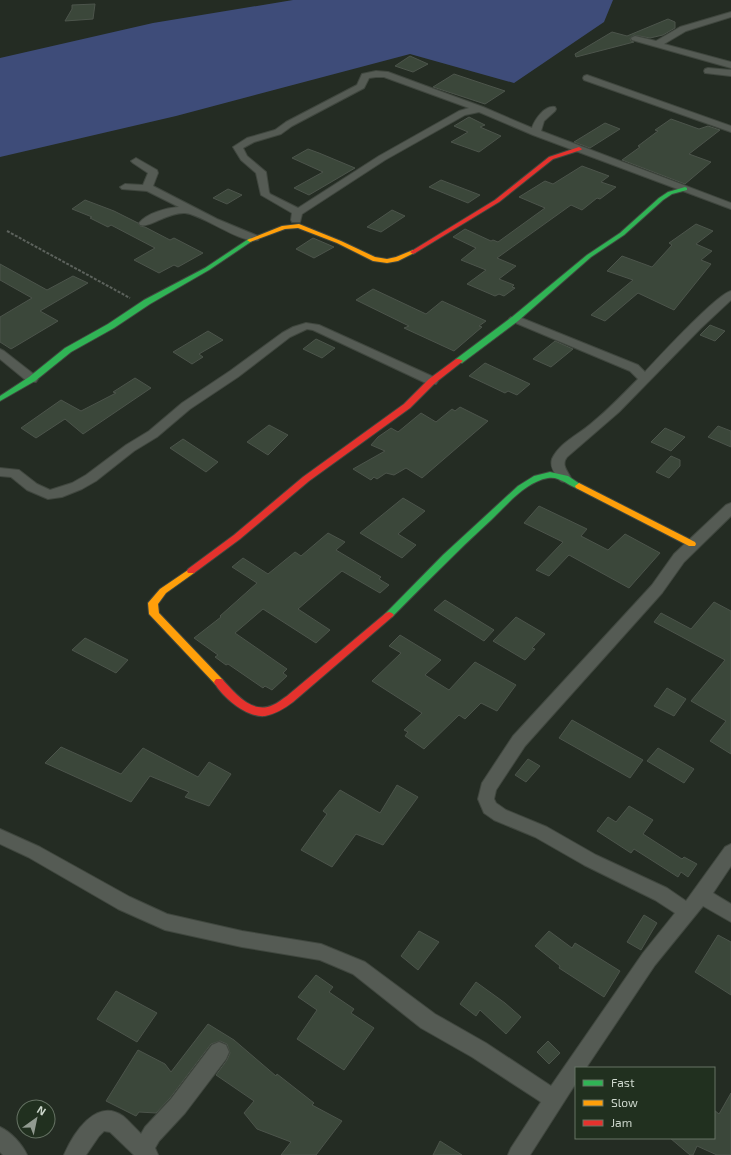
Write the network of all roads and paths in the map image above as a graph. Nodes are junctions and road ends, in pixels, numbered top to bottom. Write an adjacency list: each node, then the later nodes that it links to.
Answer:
1 (731, 14): 3 (street)
2 (635, 38): 3 (street)
3 (658, 44): 4 (street)
4 (731, 66)
5 (708, 71): 6 (street)
6 (731, 73)
7 (587, 78): 10 (street)
8 (480, 109): 11 (street); 19 (street); 19 (street)
9 (552, 109): 11 (street)
10 (731, 129)
11 (536, 133): 12 (street)
12 (579, 149): 16 (street); 21 (street)
13 (136, 161): 15 (street)
14 (124, 187): 15 (street)
15 (149, 188): 18 (street)
16 (686, 189): 17 (street); 26 (street)
17 (731, 206)
18 (193, 211): 20 (street); 23 (street)
19 (298, 212): 21 (street)
20 (144, 223)
21 (299, 226): 23 (street)
22 (7, 231): 25 (path)
23 (254, 238): 25 (street)
24 (731, 294): 28 (street)
25 (143, 305): 29 (street)
26 (515, 319): 28 (street); 30 (street)
27 (0, 353): 29 (street)
28 (644, 378): 33 (street)
29 (32, 379): 31 (street)
30 (432, 382): 32 (street); 33 (street)
31 (0, 399)
32 (0, 472)
33 (565, 478): 35 (street)
34 (731, 508): 35 (street)
35 (692, 544): 39 (street)
36 (0, 836): 44 (street)
37 (731, 852): 38 (street)
38 (701, 895): 39 (street); 40 (street)
39 (688, 912): 42 (street)
40 (731, 914)
41 (218, 1052): 46 (street)
42 (576, 1067)
43 (575, 1068): 44 (street)
44 (554, 1099): 49 (street)
45 (0, 1137): 47 (street)
46 (145, 1153): 48 (street)
47 (17, 1155)
48 (74, 1155)
49 (518, 1155)

